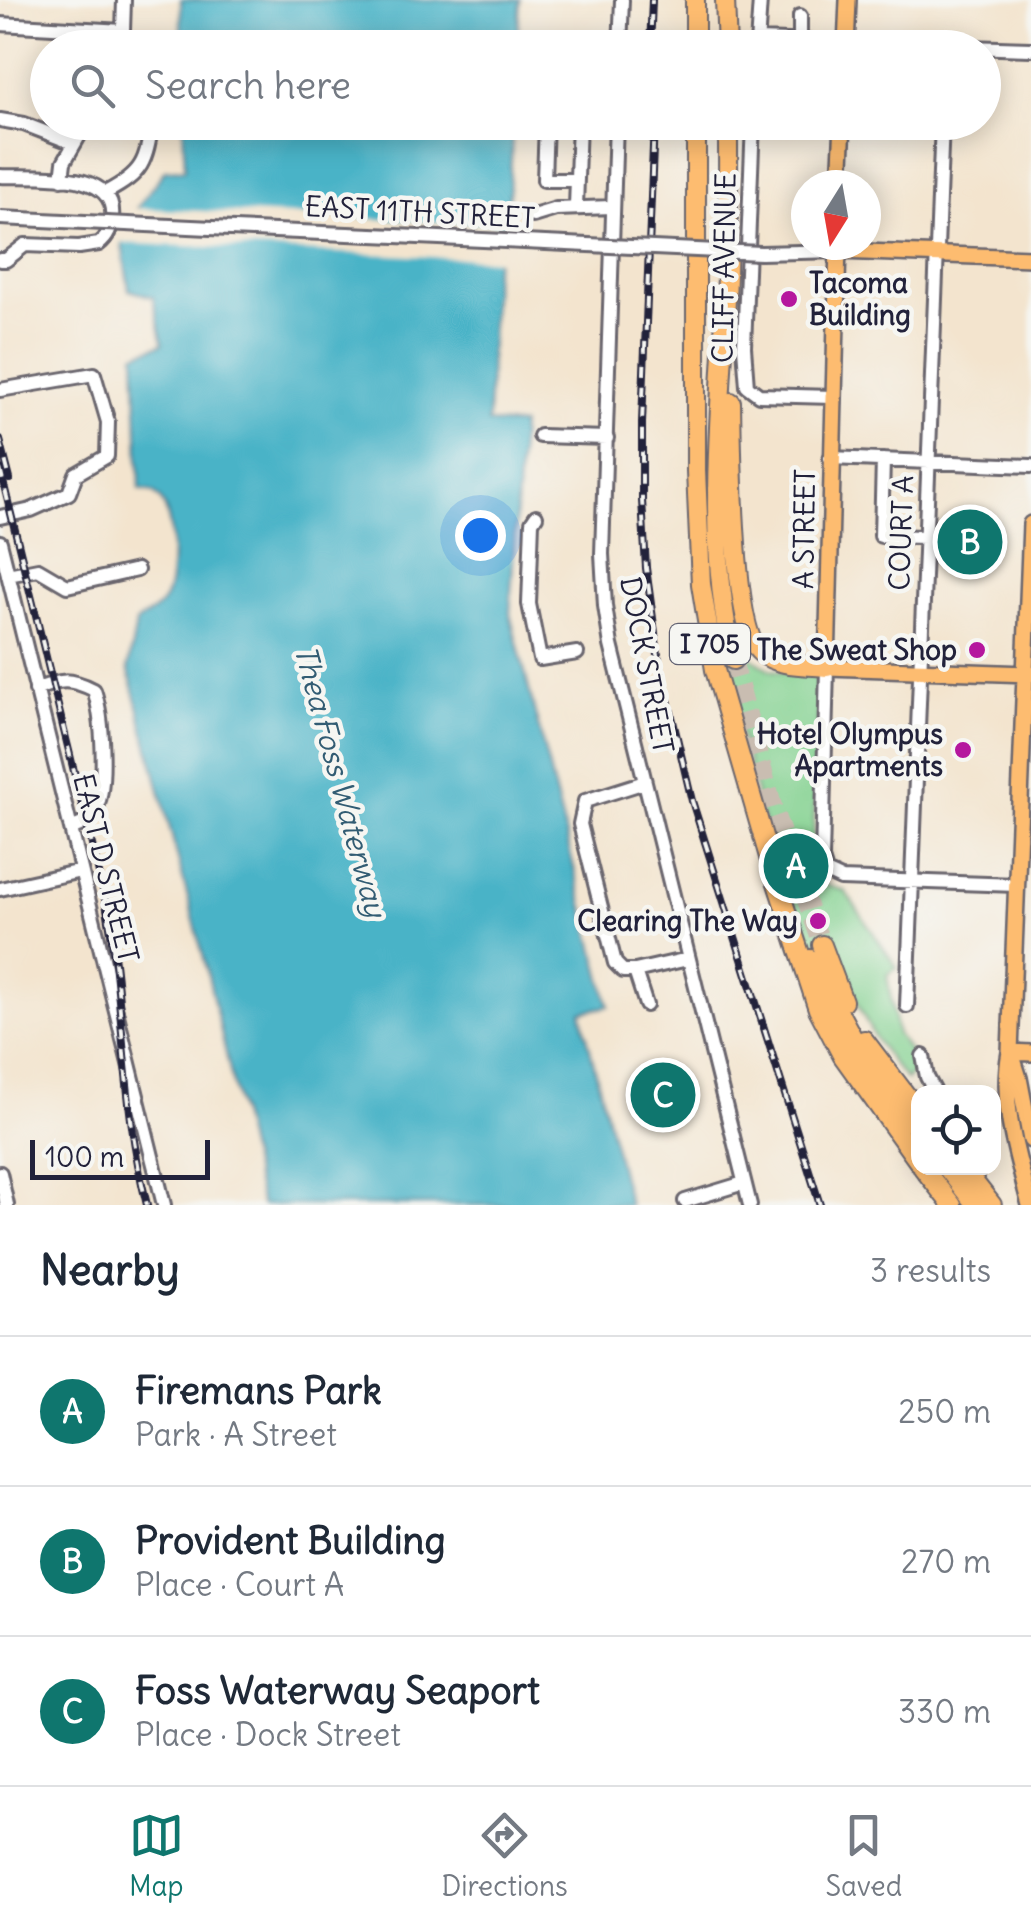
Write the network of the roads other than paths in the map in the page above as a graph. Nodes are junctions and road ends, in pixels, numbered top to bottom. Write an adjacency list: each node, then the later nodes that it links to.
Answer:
1 (124, 0): 10 (street)
2 (622, 0): 11 (street)
3 (695, 0): 12 (highway)
4 (726, 0): 13 (highway)
5 (760, 0): 14 (street)
6 (848, 0): 16 (main road)
7 (800, 16): 15 (street)
8 (0, 24): 9 (street)
9 (105, 30)
10 (123, 30)
11 (621, 30)
12 (695, 30)
13 (726, 30)
14 (758, 30)
15 (800, 30)
16 (847, 30)
17 (1001, 48): 18 (street)
18 (1031, 49)
19 (0, 120): 20 (street)
20 (30, 126)
21 (66, 140): 32 (street)
22 (76, 140): 32 (street)
23 (149, 140): 37 (street)
24 (545, 140): 36 (street)
25 (578, 140): 36 (street)
26 (615, 140): 39 (street, DOCK STREET)
27 (696, 140): 77 (highway, I 705)
28 (728, 140): 48 (highway, I 705)
29 (752, 140): 50 (street, CLIFF AVENUE)
30 (842, 140): 33 (main road)
31 (941, 140): 44 (street, COURT A)
32 (74, 143): 35 (street)
33 (841, 170)
34 (0, 176): 35 (street)
35 (62, 179): 37 (street)
36 (577, 180): 38 (street)
37 (106, 192): 46 (street)
38 (576, 207): 39 (street); 40 (street)
39 (612, 207): 52 (street, DOCK STREET)
40 (534, 216)
41 (0, 218): 42 (street, EAST 11TH STREET, bridge)
42 (791, 251)
43 (881, 251): 44 (main road)
44 (937, 254): 45 (main road); 55 (street, COURT A)
45 (1031, 258)
46 (0, 260)
47 (838, 260): 50 (main road, A STREET)
48 (726, 298): 65 (highway, I 705); 66 (highway)
49 (0, 390): 58 (street)
50 (832, 397): 53 (main road, A STREET)
51 (540, 436): 52 (street)
52 (607, 438): 71 (street, DOCK STREET)
53 (830, 458): 54 (street); 66 (main road, A STREET)
54 (883, 460): 55 (street); 60 (street)
55 (929, 462): 56 (street); 60 (street, COURT A)
56 (1031, 466)
57 (536, 516): 64 (street)
58 (0, 517)
59 (1031, 524): 68 (main road)
60 (926, 537): 67 (street, COURT A)
61 (0, 542): 63 (street, EAST D STREET)
62 (137, 570): 63 (street)
63 (8, 575): 69 (street, EAST D STREET)
64 (577, 654)
65 (734, 660)
66 (827, 667): 67 (main road); 74 (street, A STREET)
67 (921, 670): 68 (main road); 74 (street, COURT A)
68 (1028, 674): 70 (main road)
69 (36, 690): 72 (street, EAST D STREET); 72 (street)
70 (1026, 778): 75 (main road)
71 (644, 782): 79 (street, DOCK STREET); 80 (street)
72 (71, 829): 73 (street, EAST D STREET)
73 (81, 871): 76 (street); 101 (street, EAST D STREET)
74 (912, 882): 75 (street); 82 (street, COURT A)
75 (1017, 885): 84 (main road)
76 (0, 890)
77 (787, 909): 90 (highway); 92 (highway)
78 (822, 945): 83 (highway)
79 (688, 959): 80 (street); 98 (street, DOCK STREET)
80 (635, 971): 81 (street)
81 (646, 1006)
82 (907, 1006)
83 (859, 1032): 88 (highway); 89 (highway)
84 (1010, 1052): 85 (main road); 91 (main road); 107 (main road)
85 (1031, 1053)
86 (923, 1056): 87 (street)
87 (931, 1085)
88 (911, 1102)
89 (911, 1118)
90 (911, 1130)
91 (1031, 1140)
92 (911, 1151)
93 (0, 1173): 100 (street)
94 (928, 1175): 103 (highway)
95 (943, 1175): 104 (highway)
96 (952, 1175): 105 (highway)
97 (968, 1175): 106 (highway)
98 (744, 1183): 99 (street); 102 (street, DOCK STREET)
99 (685, 1201)
100 (8, 1205)
101 (164, 1205)
102 (750, 1205)
103 (952, 1205)
104 (966, 1205)
105 (976, 1205)
106 (992, 1205)
107 (1030, 1205)

